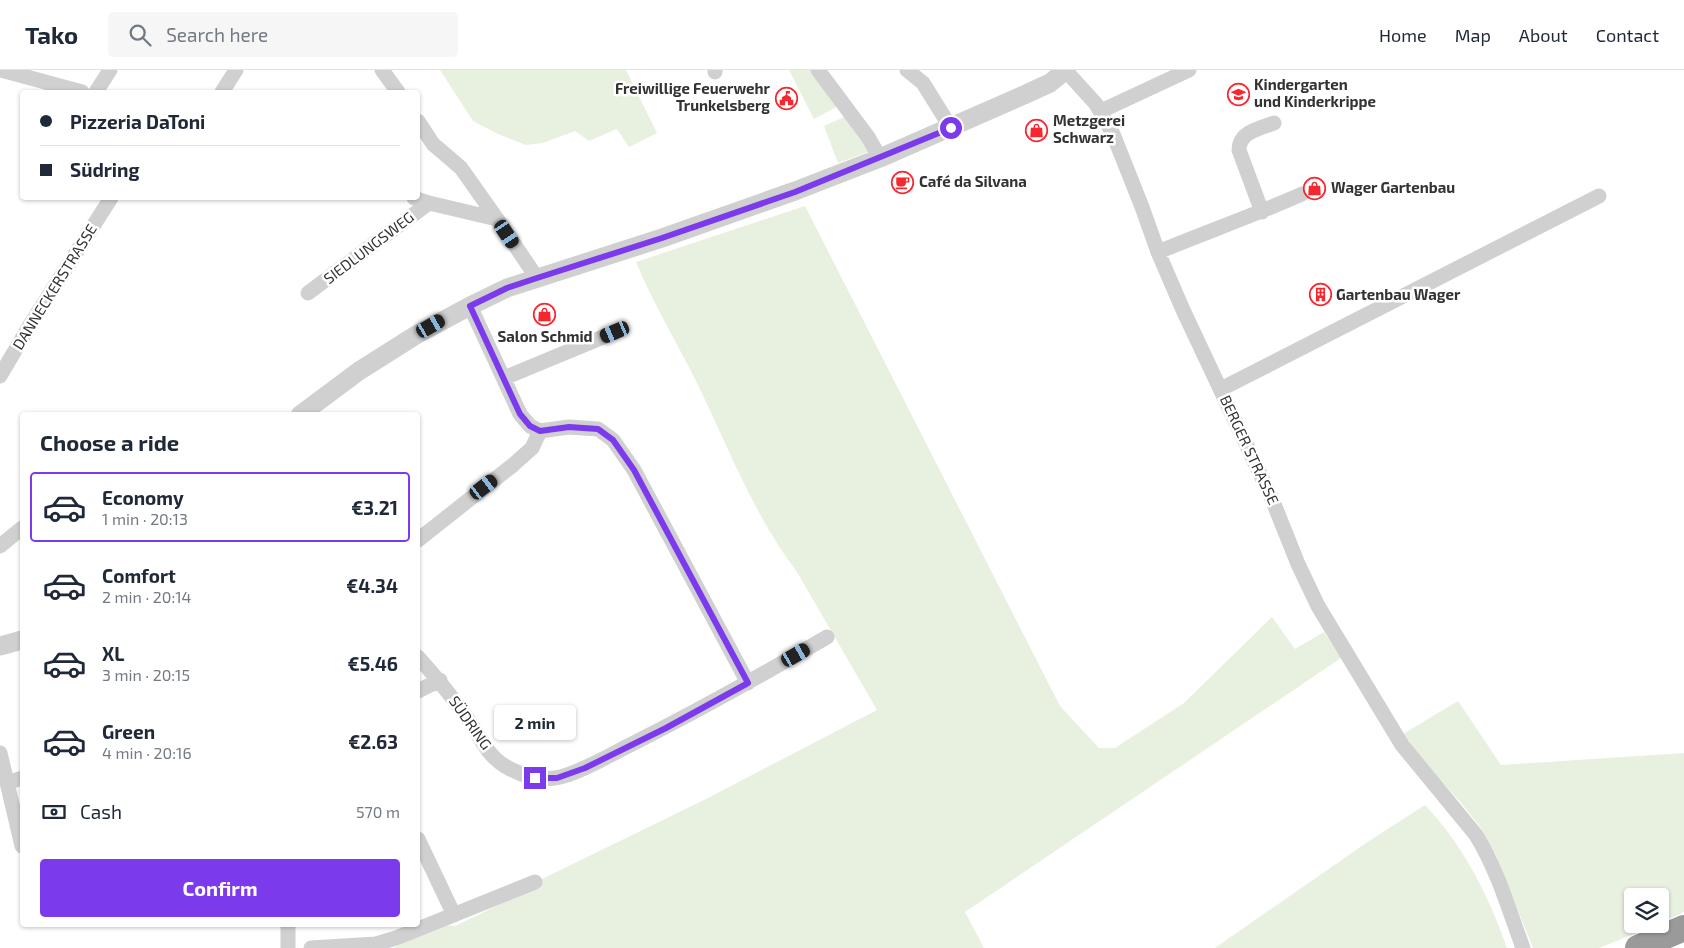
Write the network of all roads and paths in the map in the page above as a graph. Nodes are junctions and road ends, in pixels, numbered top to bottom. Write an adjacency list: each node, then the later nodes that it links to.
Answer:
1 (1, 70): 9 (street)
2 (110, 70): 10 (street)
3 (236, 70): 11 (street)
4 (382, 70): 12 (street)
5 (818, 70): 17 (street)
6 (907, 70): 16 (street)
7 (1065, 70): 13 (street, BERGER STRASSE); 16 (street)
8 (1189, 70): 13 (street)
9 (75, 90)
10 (97, 90)
11 (223, 90)
12 (397, 90)
13 (1101, 111): 25 (street, BERGER STRASSE)
14 (1274, 123): 23 (street)
15 (420, 125): 24 (street)
16 (951, 128): 17 (street)
17 (880, 158): 26 (street)
18 (1302, 194): 23 (street)
19 (1598, 196): 32 (street)
20 (110, 200): 30 (street, DANNECKERSTRASSE)
21 (420, 200): 22 (street)
22 (429, 203): 24 (street); 27 (street, SIEDLUNGSWEG)
23 (1262, 212): 25 (street)
24 (497, 219): 26 (street)
25 (1158, 252): 32 (street, BERGER STRASSE)
26 (537, 278): 28 (street)
27 (308, 293)
28 (470, 306): 31 (street); 33 (street)
29 (615, 332): 31 (street)
30 (0, 376)
31 (504, 378): 34 (street)
32 (1221, 389): 54 (street, BERGER STRASSE)
33 (304, 412)
34 (540, 431): 36 (street); 43 (street)
35 (20, 530): 37 (street)
36 (420, 538)
37 (0, 546)
38 (827, 637): 43 (street, SÜDRING)
39 (20, 641): 40 (street)
40 (0, 646)
41 (420, 659): 42 (street, SÜDRING)
42 (440, 680): 43 (street, SÜDRING); 44 (street)
43 (748, 683)
44 (420, 690)
45 (0, 753): 47 (street)
46 (20, 779): 47 (street)
47 (7, 783): 48 (street)
48 (20, 838)
49 (420, 843): 51 (street)
50 (535, 882): 51 (street)
51 (454, 915): 56 (street)
52 (288, 927): 55 (street)
53 (1684, 928): 57 (highway)
54 (1522, 945)
55 (288, 948)
56 (311, 948)
57 (1638, 948)

